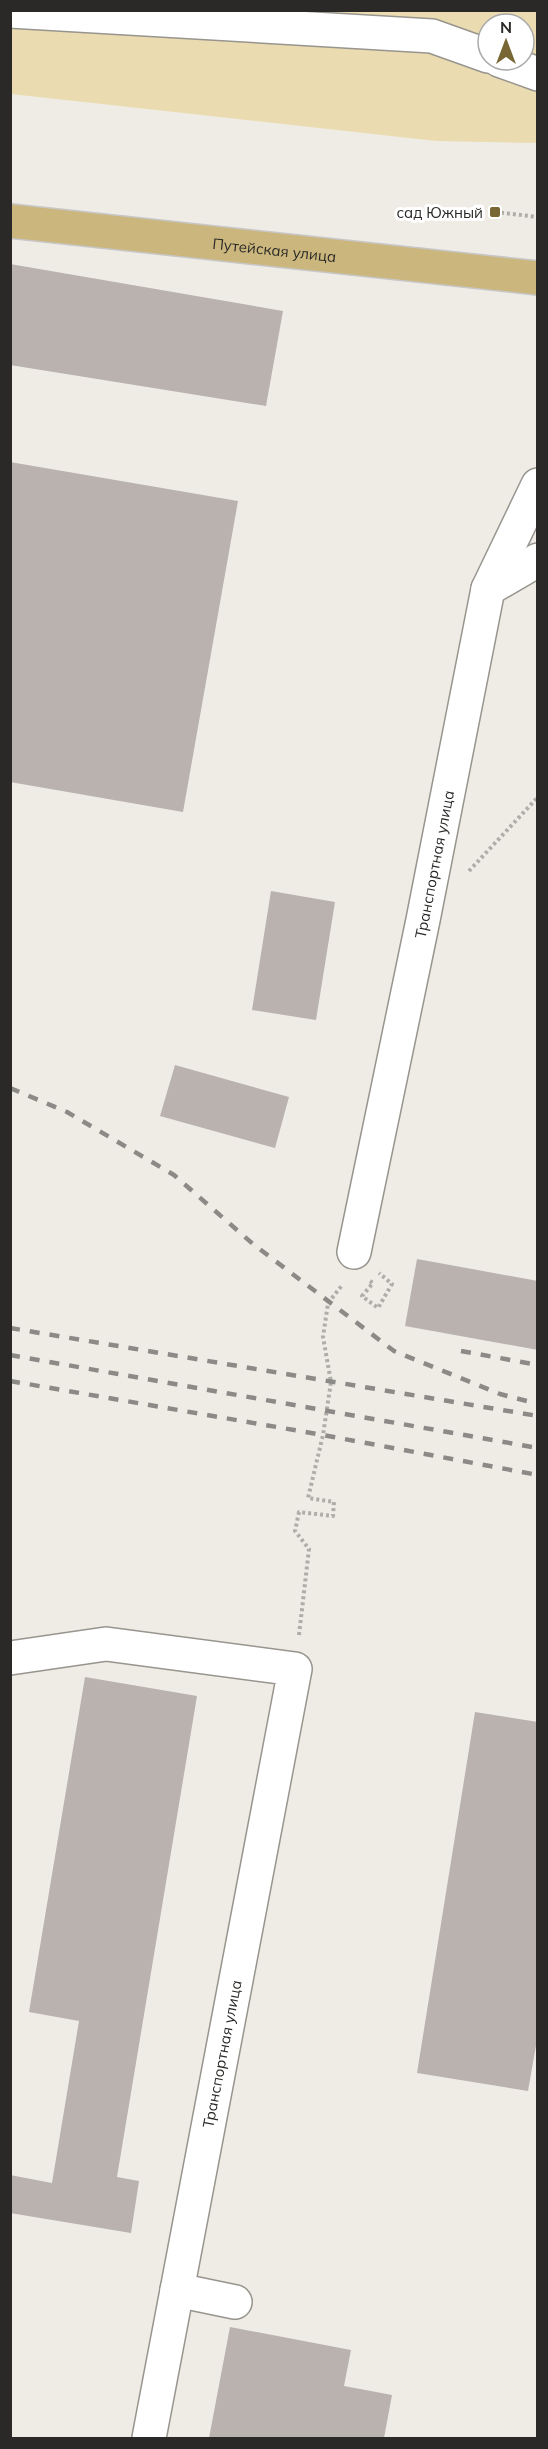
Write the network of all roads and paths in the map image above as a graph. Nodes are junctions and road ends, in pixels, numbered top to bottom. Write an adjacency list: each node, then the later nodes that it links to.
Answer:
1 (10, 11): 2 (street)
2 (100, 14): 3 (street)
3 (347, 21): 4 (street)
4 (476, 52)
5 (495, 212): 6 (path)
6 (537, 217)
7 (10, 221): 8 (main road, Путейская улица)
8 (537, 278)
9 (537, 485): 11 (street, Транспортная улица)
10 (537, 560): 11 (street)
11 (488, 589): 14 (street, Транспортная улица)
12 (537, 797): 13 (path)
13 (464, 876)
14 (355, 1269): 14 (path); 16 (path)
15 (10, 1658): 16 (street)
16 (295, 1669): 17 (street, Транспортная улица)
17 (177, 2290): 18 (street); 19 (street, Транспортная улица)
18 (235, 2302)
19 (149, 2439)

